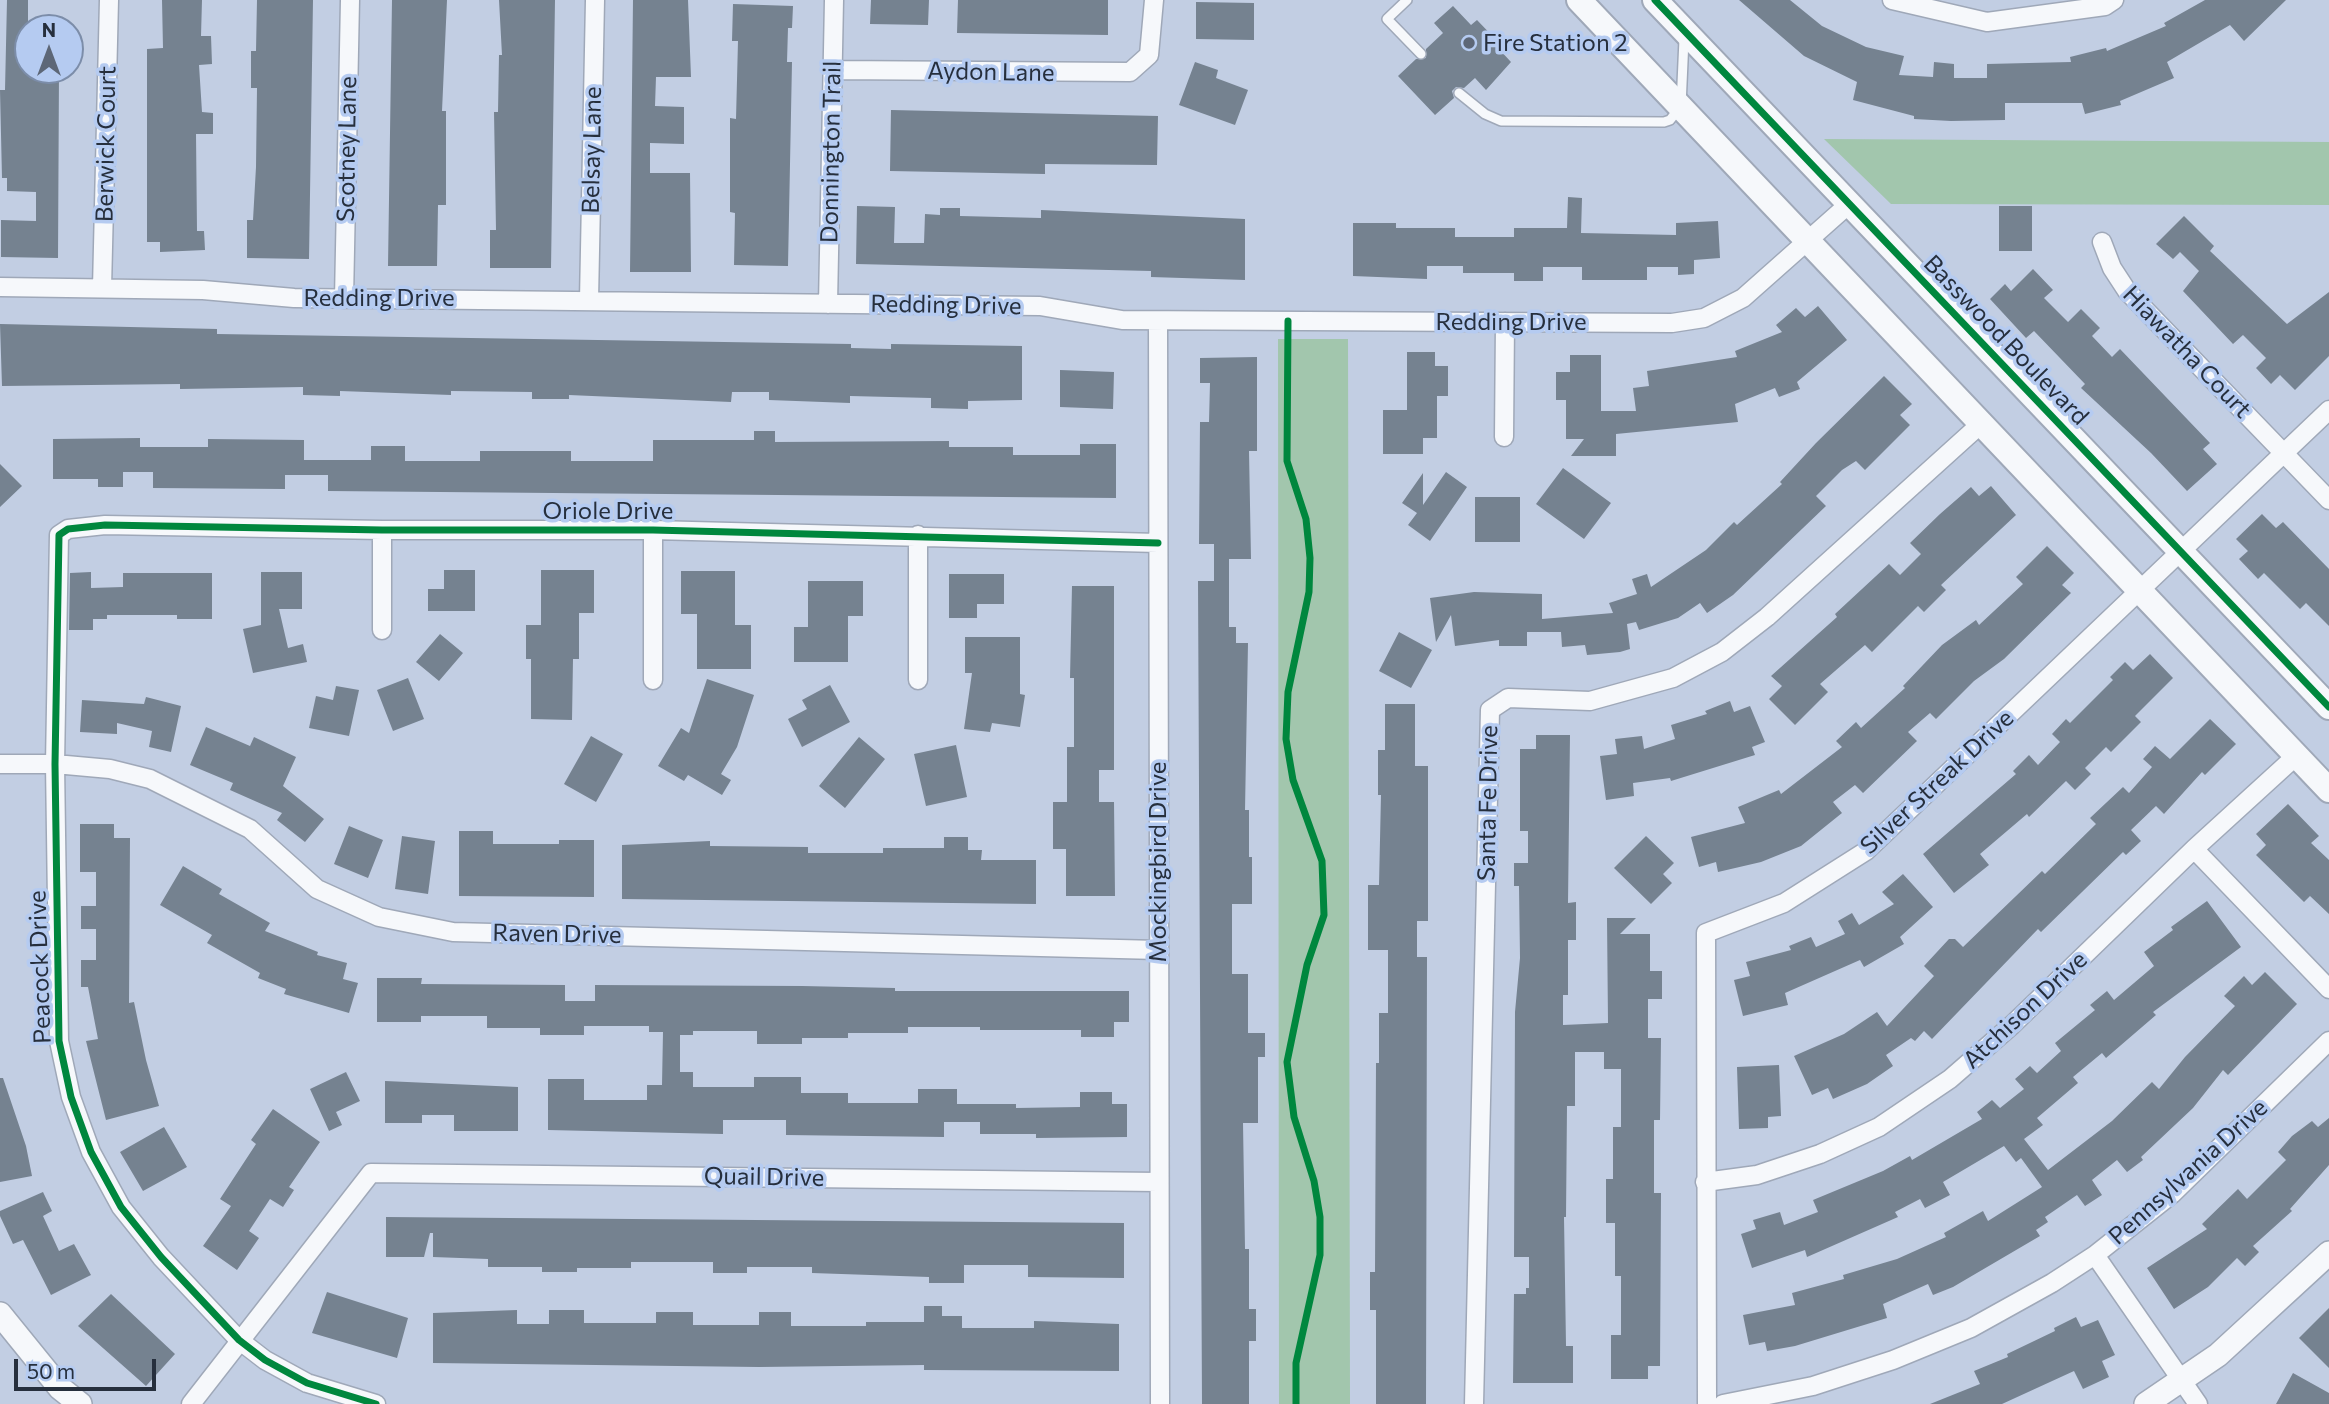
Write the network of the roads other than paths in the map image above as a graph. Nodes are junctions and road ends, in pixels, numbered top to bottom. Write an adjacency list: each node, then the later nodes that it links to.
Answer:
1 (109, 0): 20 (street, Berwick Court)
2 (351, 0): 21 (street, Scotney Lane)
3 (595, 0): 22 (street, Belsay Lane)
4 (834, 0): 13 (street, Donnington Trail)
5 (1154, 0): 13 (street, Aydon Lane)
6 (1407, 0): 12 (lane)
7 (1579, 0): 15 (main road)
8 (1655, 0): 11 (main road, Basswood Boulevard)
9 (1892, 0): 10 (street)
10 (2114, 0)
11 (1684, 30): 15 (lane); 16 (main road, Basswood Boulevard)
12 (1421, 54)
13 (832, 70): 23 (street, Donnington Trail)
14 (1459, 93): 15 (lane)
15 (1681, 106): 17 (main road)
16 (1849, 204): 17 (street, Redding Drive); 36 (main road, Basswood Boulevard)
17 (1808, 240): 25 (street, Redding Drive); 27 (main road)
18 (2102, 242): 29 (street, Hiawatha Court)
19 (0, 287): 20 (street, Redding Drive)
20 (102, 288): 21 (street, Redding Drive)
21 (344, 299): 22 (street, Redding Drive)
22 (589, 300): 23 (street, Redding Drive)
23 (828, 304): 24 (street, Redding Drive)
24 (1158, 321): 25 (street, Redding Drive); 35 (street, Mockingbird Drive)
25 (1505, 322): 28 (street)
26 (2329, 410): 29 (street, Silver Streak Drive)
27 (1983, 422): 37 (main road); 61 (street, Santa Fe Drive)
28 (1504, 437)
29 (2285, 453): 30 (street, Hiawatha Court); 36 (street, Silver Streak Drive)
30 (2329, 500)
31 (382, 530): 32 (street, Oriole Drive); 33 (street, Oriole Drive); 38 (street)
32 (653, 530): 34 (street, Oriole Drive); 39 (street)
33 (59, 535): 44 (street, Peacock Drive)
34 (918, 535): 35 (street, Oriole Drive); 40 (street)
35 (1158, 543): 47 (street, Mockingbird Drive)
36 (2181, 551): 37 (street, Silver Streak Drive); 41 (main road, Basswood Boulevard)
37 (2140, 591): 42 (main road); 51 (street, Silver Streak Drive)
38 (382, 630)
39 (653, 680)
40 (918, 680)
41 (2329, 707)
42 (2296, 756): 45 (main road); 46 (street, Atchison Drive)
43 (0, 764): 44 (street, Raven Drive)
44 (55, 764): 47 (street, Raven Drive); 55 (street, Peacock Drive)
45 (2329, 790)
46 (2194, 849): 48 (street); 51 (street, Atchison Drive)
47 (1158, 950): 50 (street, Mockingbird Drive)
48 (2329, 989)
49 (2329, 1041): 53 (street, Pennsylvania Drive)
50 (1158, 1182): 55 (street, Quail Drive); 60 (street, Mockingbird Drive)
51 (1706, 1182): 62 (street, Silver Streak Drive)
52 (2329, 1253): 56 (street)
53 (2095, 1255): 56 (street); 63 (street, Pennsylvania Drive)
54 (0, 1314): 57 (street)
55 (239, 1340): 58 (street); 59 (street, Peacock Drive)
56 (2181, 1381): 64 (street); 65 (street)
57 (80, 1404)
58 (191, 1404)
59 (376, 1404)
60 (1160, 1404)
61 (1474, 1404)
62 (1707, 1404)
63 (1723, 1404)
64 (2146, 1404)
65 (2198, 1404)

